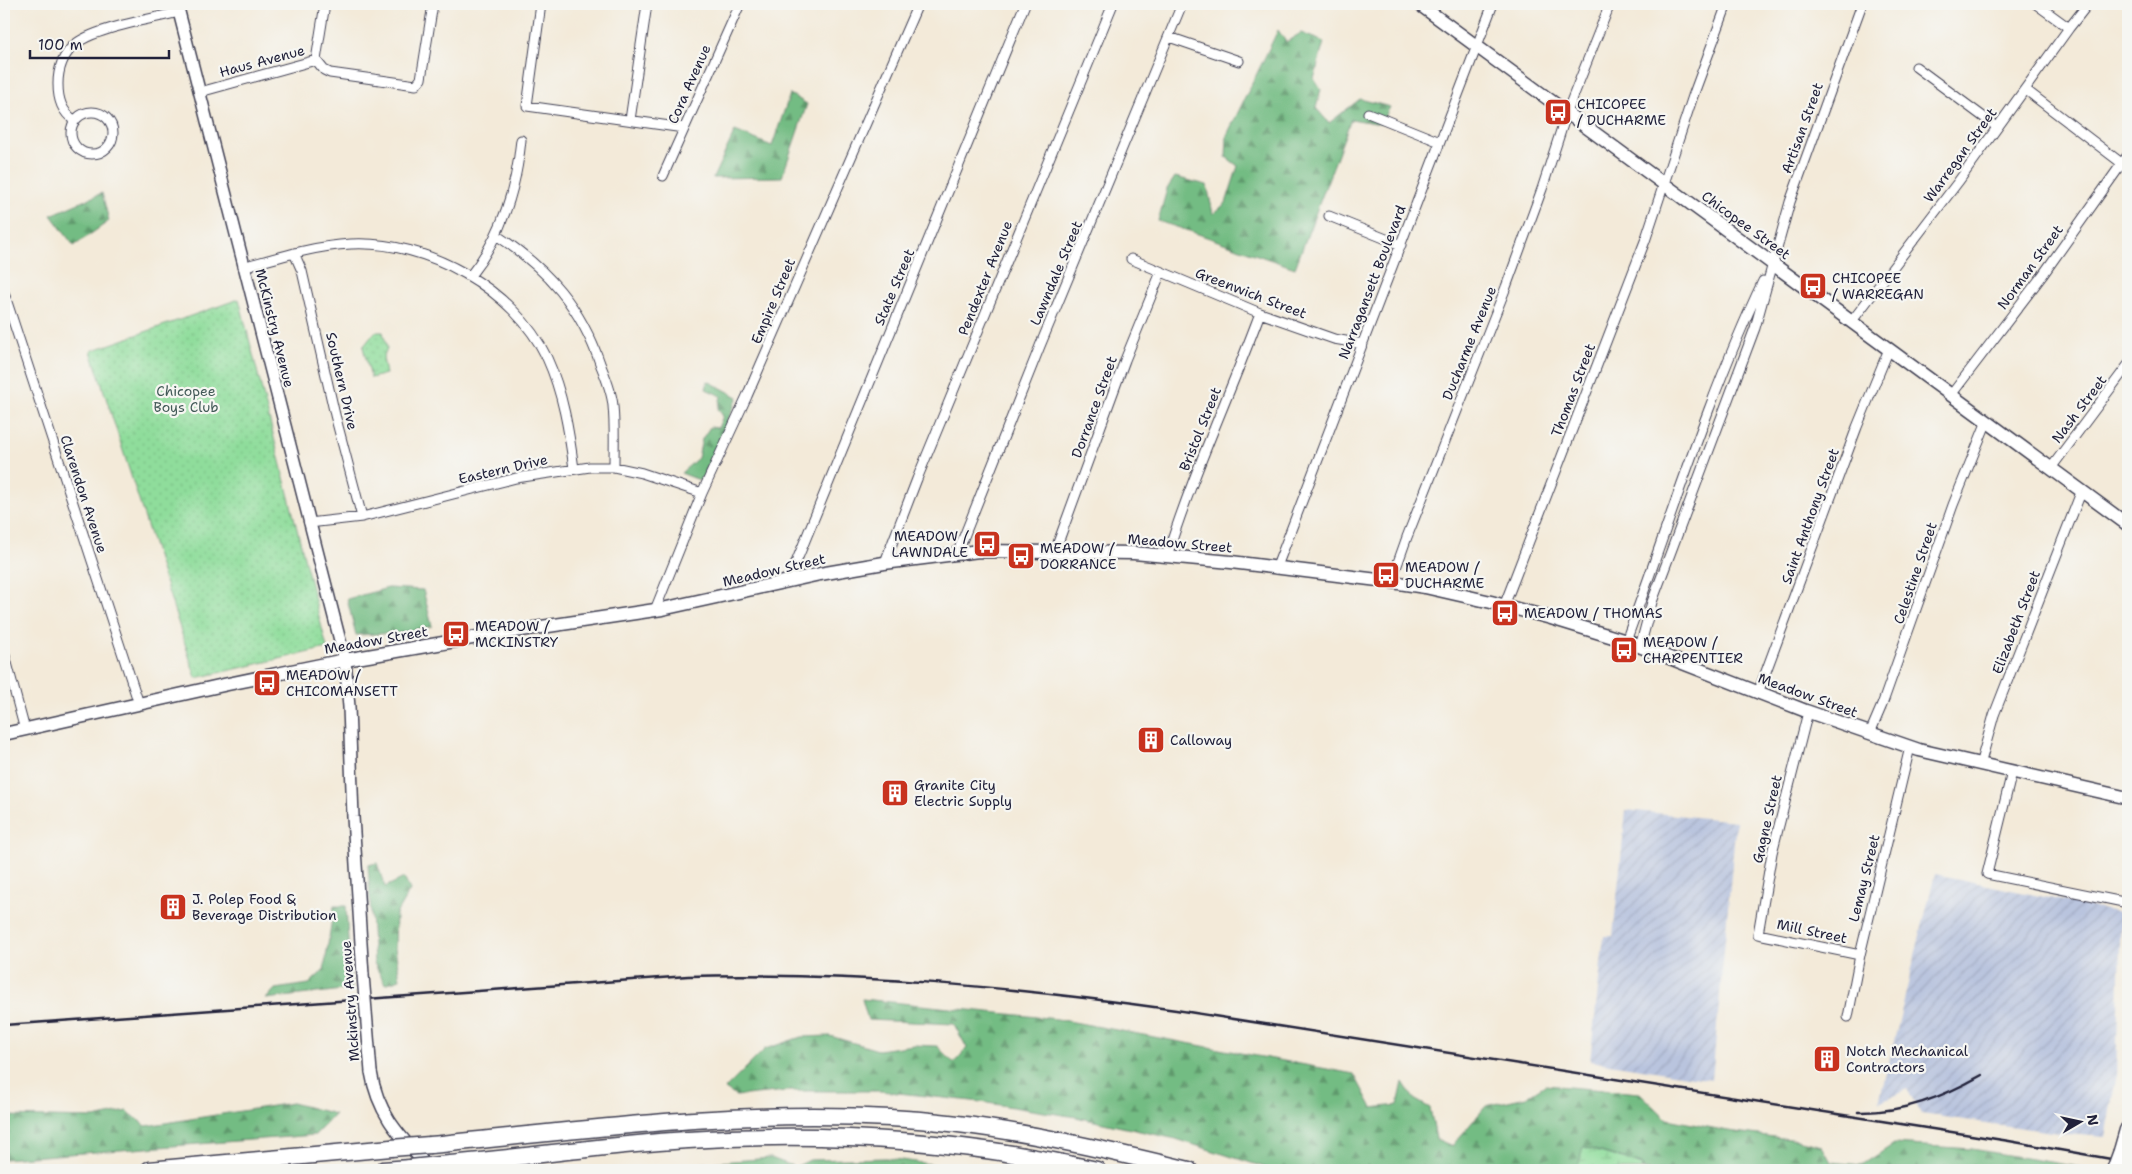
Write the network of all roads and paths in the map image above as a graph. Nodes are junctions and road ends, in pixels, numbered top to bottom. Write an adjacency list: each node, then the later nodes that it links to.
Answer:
1 (325, 4): 21 (street)
2 (433, 4): 21 (street, Haus Avenue)
3 (541, 4): 28 (street)
4 (647, 4): 28 (street)
5 (740, 4): 31 (street, Cora Avenue)
6 (918, 4): 63 (street, Empire Street)
7 (1025, 4): 74 (street, State Street)
8 (1113, 4): 72 (street, Pendexter Avenue)
9 (1182, 4): 19 (street, Lawndale Street)
10 (1419, 4): 20 (main road, Chicopee Street)
11 (1493, 4): 20 (street, Narragansett Boulevard)
12 (1610, 4): 26 (street, Ducharme Avenue)
13 (1727, 4): 37 (street, Thomas Street)
14 (1862, 4): 43 (street, Artisan Street)
15 (2036, 4): 18 (street)
16 (2088, 4): 18 (street, Warregan Street)
17 (178, 8): 25 (street, McKinstry Avenue); 29 (street)
18 (2069, 28): 24 (street, Warregan Street)
19 (1170, 37): 22 (street); 70 (street, Lawndale Street)
20 (1477, 46): 26 (main road, Chicopee Street); 33 (street, Narragansett Boulevard)
21 (316, 60): 25 (street, Haus Avenue)
22 (1239, 61)
23 (1916, 67): 30 (street)
24 (2026, 90): 30 (street, Warregan Street); 35 (street)
25 (200, 92): 44 (street, McKinstry Avenue)
26 (1567, 112): 37 (main road, Chicopee Street); 75 (street, Ducharme Avenue)
27 (1368, 113): 33 (street)
28 (630, 120): 31 (street)
29 (74, 121): 29 (street)
30 (1996, 127): 49 (street, Warregan Street)
31 (684, 128): 36 (street, Cora Avenue)
32 (521, 140): 39 (street)
33 (1440, 142): 40 (street, Narragansett Boulevard)
34 (2128, 155): 35 (street, Norman Street)
35 (2125, 165): 55 (street, Norman Street)
36 (663, 176)
37 (1664, 184): 43 (main road, Chicopee Street); 76 (street, Thomas Street)
38 (1329, 216): 40 (street)
39 (496, 236): 46 (street); 59 (street)
40 (1401, 245): 50 (street, Narragansett Boulevard)
41 (294, 253): 44 (street); 46 (street); 64 (street, Southern Drive)
42 (1131, 259): 45 (street, Greenwich Street)
43 (1772, 263): 49 (main road, Chicopee Street); 52 (street); 54 (street)
44 (243, 267): 65 (street, McKinstry Avenue)
45 (1161, 272): 48 (street, Greenwich Street); 69 (street, Dorrance Street)
46 (470, 276): 61 (street)
47 (4, 293): 83 (street, Clarendon Avenue)
48 (1260, 313): 50 (street, Greenwich Street); 71 (street, Bristol Street)
49 (1852, 321): 51 (main road, Chicopee Street)
50 (1363, 344): 73 (street, Narragansett Boulevard)
51 (1889, 349): 55 (main road, Chicopee Street); 82 (street, Saint Anthony Street)
52 (1728, 361): 54 (street); 57 (street)
53 (2128, 365): 60 (street, Nash Street)
54 (1740, 367): 58 (street)
55 (1951, 395): 56 (main road, Chicopee Street)
56 (1987, 421): 60 (main road, Chicopee Street); 86 (street, Celestine Street)
57 (1694, 450): 58 (street); 67 (street)
58 (1707, 454): 68 (street)
59 (614, 467): 61 (street, Eastern Drive); 63 (street, Eastern Drive)
60 (2051, 468): 62 (main road, Chicopee Street)
61 (574, 469): 64 (street, Eastern Drive)
62 (2082, 490): 66 (main road, Chicopee Street); 89 (street, Elizabeth Street)
63 (702, 493): 77 (street, Empire Street)
64 (362, 517): 65 (street, Eastern Drive)
65 (309, 522): 81 (street, McKinstry Avenue)
66 (2128, 525)
67 (1664, 532): 68 (street); 78 (street)
68 (1676, 536): 79 (street)
69 (1055, 551): 70 (main road, Meadow Street); 71 (main road, Meadow Street)
70 (957, 554): 72 (main road, Meadow Street)
71 (1167, 556): 73 (main road, Meadow Street)
72 (885, 562): 74 (main road, Meadow Street)
73 (1276, 569): 75 (main road, Meadow Street)
74 (788, 582): 77 (main road, Meadow Street)
75 (1391, 582): 76 (main road, Meadow Street)
76 (1504, 606): 78 (main road, Meadow Street)
77 (655, 610): 81 (main road, Meadow Street)
78 (1626, 641): 79 (main road, Meadow Street)
79 (1640, 647): 82 (main road, Meadow Street)
80 (4, 652): 85 (street)
81 (345, 660): 83 (main road, Meadow Street); 99 (street, Mckinstry Avenue, bridge)
82 (1758, 693): 84 (main road, Meadow Street)
83 (138, 704): 85 (main road, Meadow Street)
84 (1808, 712): 86 (main road, Meadow Street); 93 (street, Gagne Street)
85 (25, 730): 87 (main road, Meadow Street)
86 (1870, 733): 88 (main road, Meadow Street)
87 (4, 734)
88 (1910, 747): 89 (main road, Meadow Street); 94 (street, Lemay Street)
89 (1980, 765): 90 (main road, Meadow Street)
90 (2012, 772): 91 (main road, Meadow Street); 92 (street)
91 (2128, 798)
92 (2128, 903)
93 (1758, 934): 94 (street, Mill Street)
94 (1860, 955): 95 (street, Lemay Street)
95 (1848, 1017)
96 (2128, 1130): 102 (highway, bridge)
97 (149, 1170): 101 (highway, bridge)
98 (383, 1170): 100 (highway, bridge)
99 (431, 1170)
100 (1097, 1170)
101 (1189, 1170)
102 (2115, 1170)

